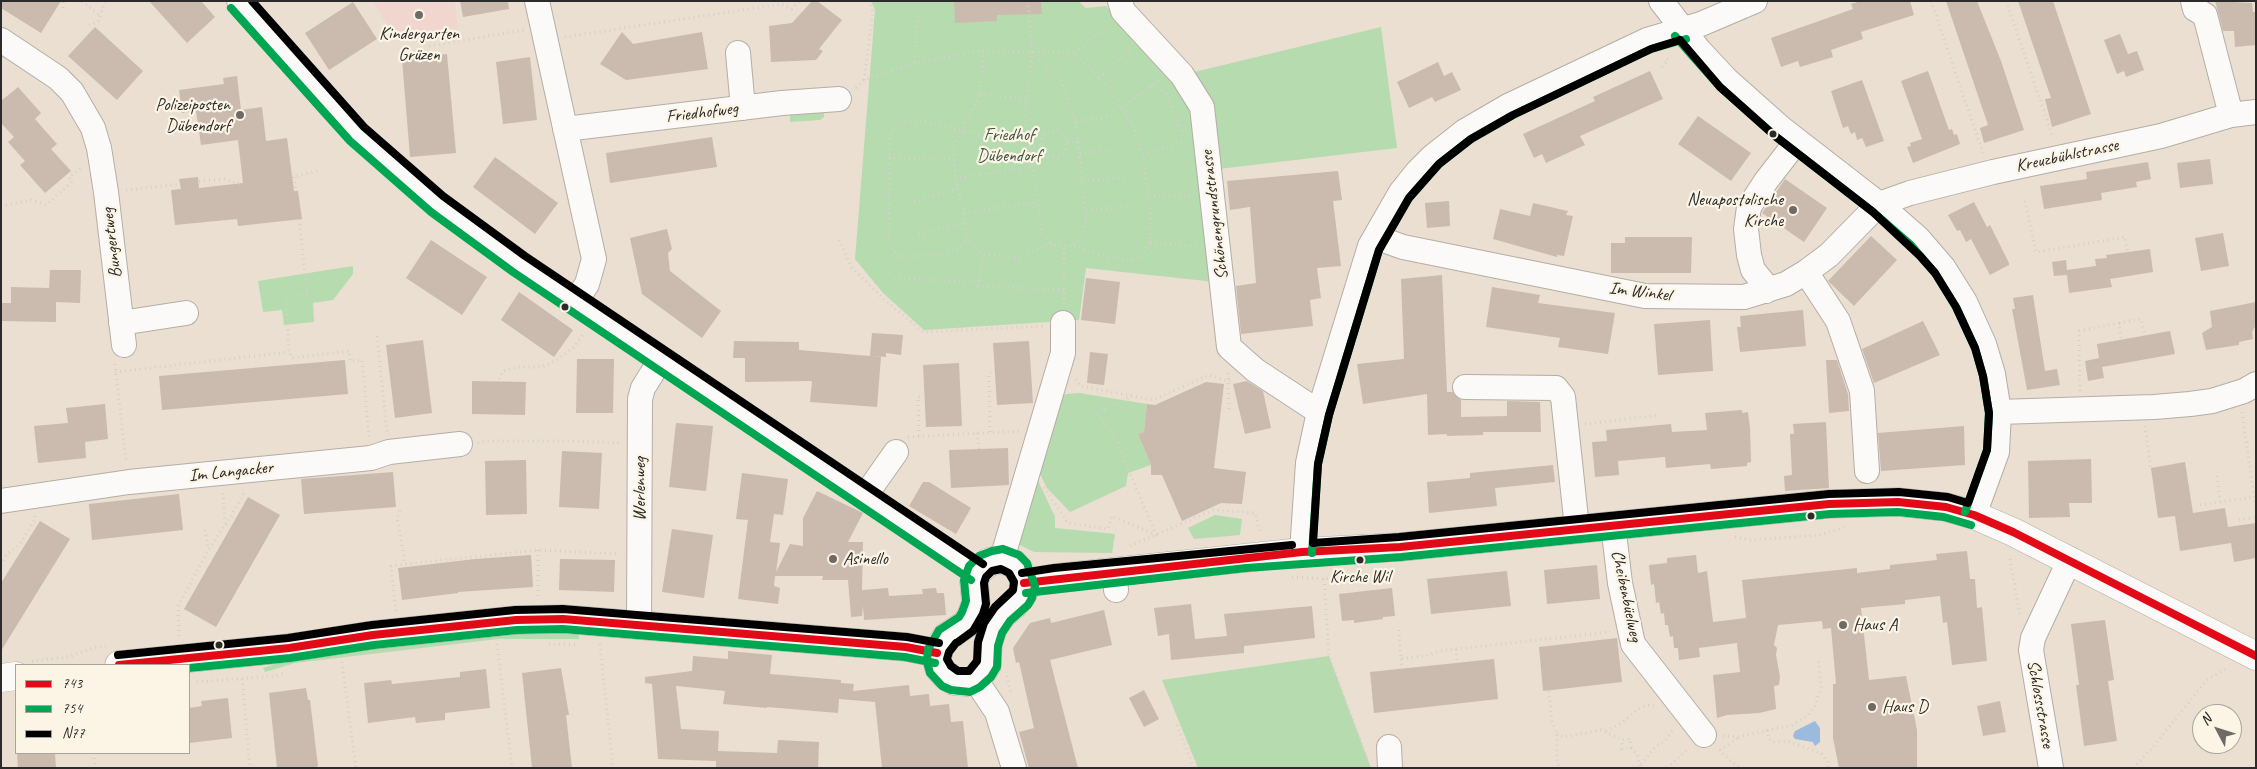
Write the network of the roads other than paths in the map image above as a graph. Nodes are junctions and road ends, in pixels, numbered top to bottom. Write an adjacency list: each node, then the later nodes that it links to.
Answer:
1 (239, 1): 20 (street)
2 (537, 1): 14 (street)
3 (1661, 1): 7 (street)
4 (1755, 1): 7 (street)
5 (2192, 1): 13 (street)
6 (1121, 6): 26 (street, Schönengrundstrasse)
7 (1683, 29): 15 (street); 17 (street)
8 (1, 40): 21 (street, Bungertweg)
9 (738, 53): 11 (street)
10 (839, 99): 11 (street, Friedhofweg)
11 (743, 108): 14 (street, Friedhofweg)
12 (2256, 112): 13 (street, Kreuzbühlstrasse)
13 (2231, 115): 16 (street, Kreuzbühlstrasse)
14 (565, 129): 20 (street)
15 (1797, 140): 16 (street); 19 (street)
16 (1879, 204): 18 (street, Im Winkel); 27 (street)
17 (1375, 237): 19 (street, Im Winkel); 26 (street)
18 (1806, 272): 19 (street, Im Winkel); 30 (street)
19 (1766, 291)
20 (575, 302): 23 (street)
21 (186, 312)
22 (1063, 324): 38 (street)
23 (661, 359): 31 (street); 41 (street, Werlenweg)
24 (2256, 384): 27 (street)
25 (1465, 387): 35 (street)
26 (1319, 412): 36 (street)
27 (1999, 412): 33 (street)
28 (460, 444): 32 (street, Im Langacker)
29 (899, 444): 31 (street)
30 (1867, 471)
31 (865, 496): 39 (street)
32 (1, 502)
33 (1974, 515): 34 (main road); 37 (main road)
34 (1612, 525): 35 (main road); 48 (street, Cheibenbüelweg)
35 (1577, 528): 36 (main road)
36 (1302, 552): 40 (main road)
37 (2070, 559): 43 (main road); 50 (street, Schlossstrasse)
38 (1002, 560): 39 (main road); 40 (main road)
39 (977, 572): 42 (main road)
40 (1024, 583): 47 (main road)
41 (639, 625): 42 (main road); 44 (main road)
42 (937, 653): 47 (main road)
43 (2244, 660)
44 (129, 664)
45 (15, 676): 46 (main road)
46 (1, 678)
47 (975, 679): 49 (street)
48 (1712, 742)
49 (1014, 768)
50 (2051, 768)

